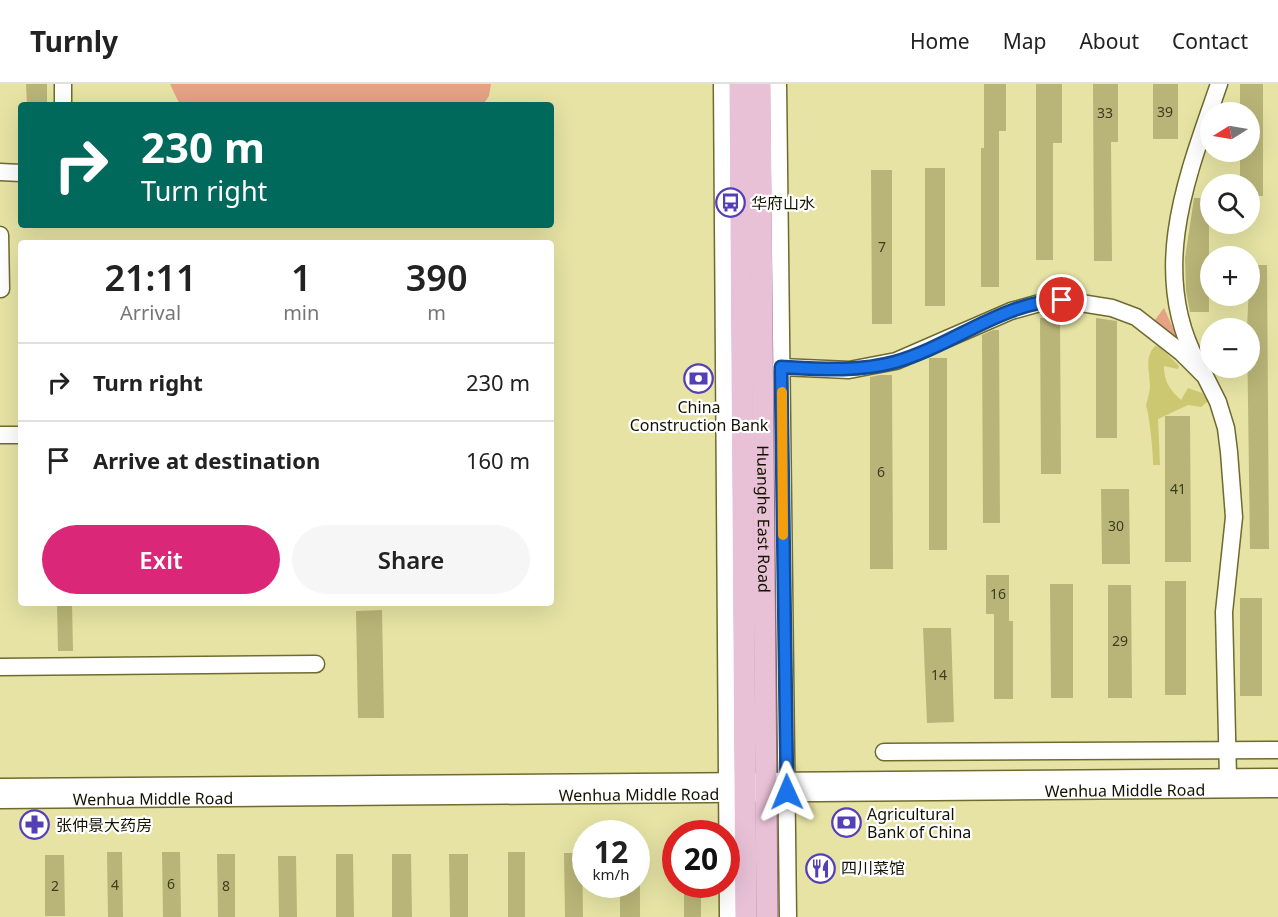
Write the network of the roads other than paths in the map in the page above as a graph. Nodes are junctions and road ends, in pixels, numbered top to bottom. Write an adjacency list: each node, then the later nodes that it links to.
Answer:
1 (63, 84): 7 (street)
2 (722, 84): 27 (street)
3 (740, 84): 27 (main road, Huanghe East Road)
4 (760, 84): 27 (main road, Huanghe East Road)
5 (778, 84): 12 (street)
6 (1219, 84): 13 (street)
7 (63, 102)
8 (0, 172): 9 (street)
9 (18, 173)
10 (0, 236): 11 (street)
11 (1, 289)
12 (781, 367): 14 (street); 27 (street)
13 (1200, 367)
14 (1200, 371)
15 (1206, 378): 20 (street)
16 (0, 435): 17 (street)
17 (18, 435)
18 (316, 664): 19 (street)
19 (0, 667)
20 (1228, 750): 21 (street); 22 (street); 24 (street)
21 (1278, 750)
22 (966, 751): 23 (street); 26 (street)
23 (884, 752)
24 (1228, 777): 25 (street, Wenhua Middle Road); 26 (street, Wenhua Middle Road)
25 (1278, 777)
26 (966, 778): 27 (street, Wenhua Middle Road)
27 (756, 786): 28 (street, Wenhua Middle Road); 29 (street, Wenhua Middle Road); 30 (street, Wenhua Middle Road); 31 (street); 32 (main road, Huanghe East Road); 33 (main road, Huanghe East Road); 34 (street)
28 (0, 787)
29 (1278, 789)
30 (0, 800)
31 (728, 917)
32 (746, 917)
33 (767, 917)
34 (788, 917)

